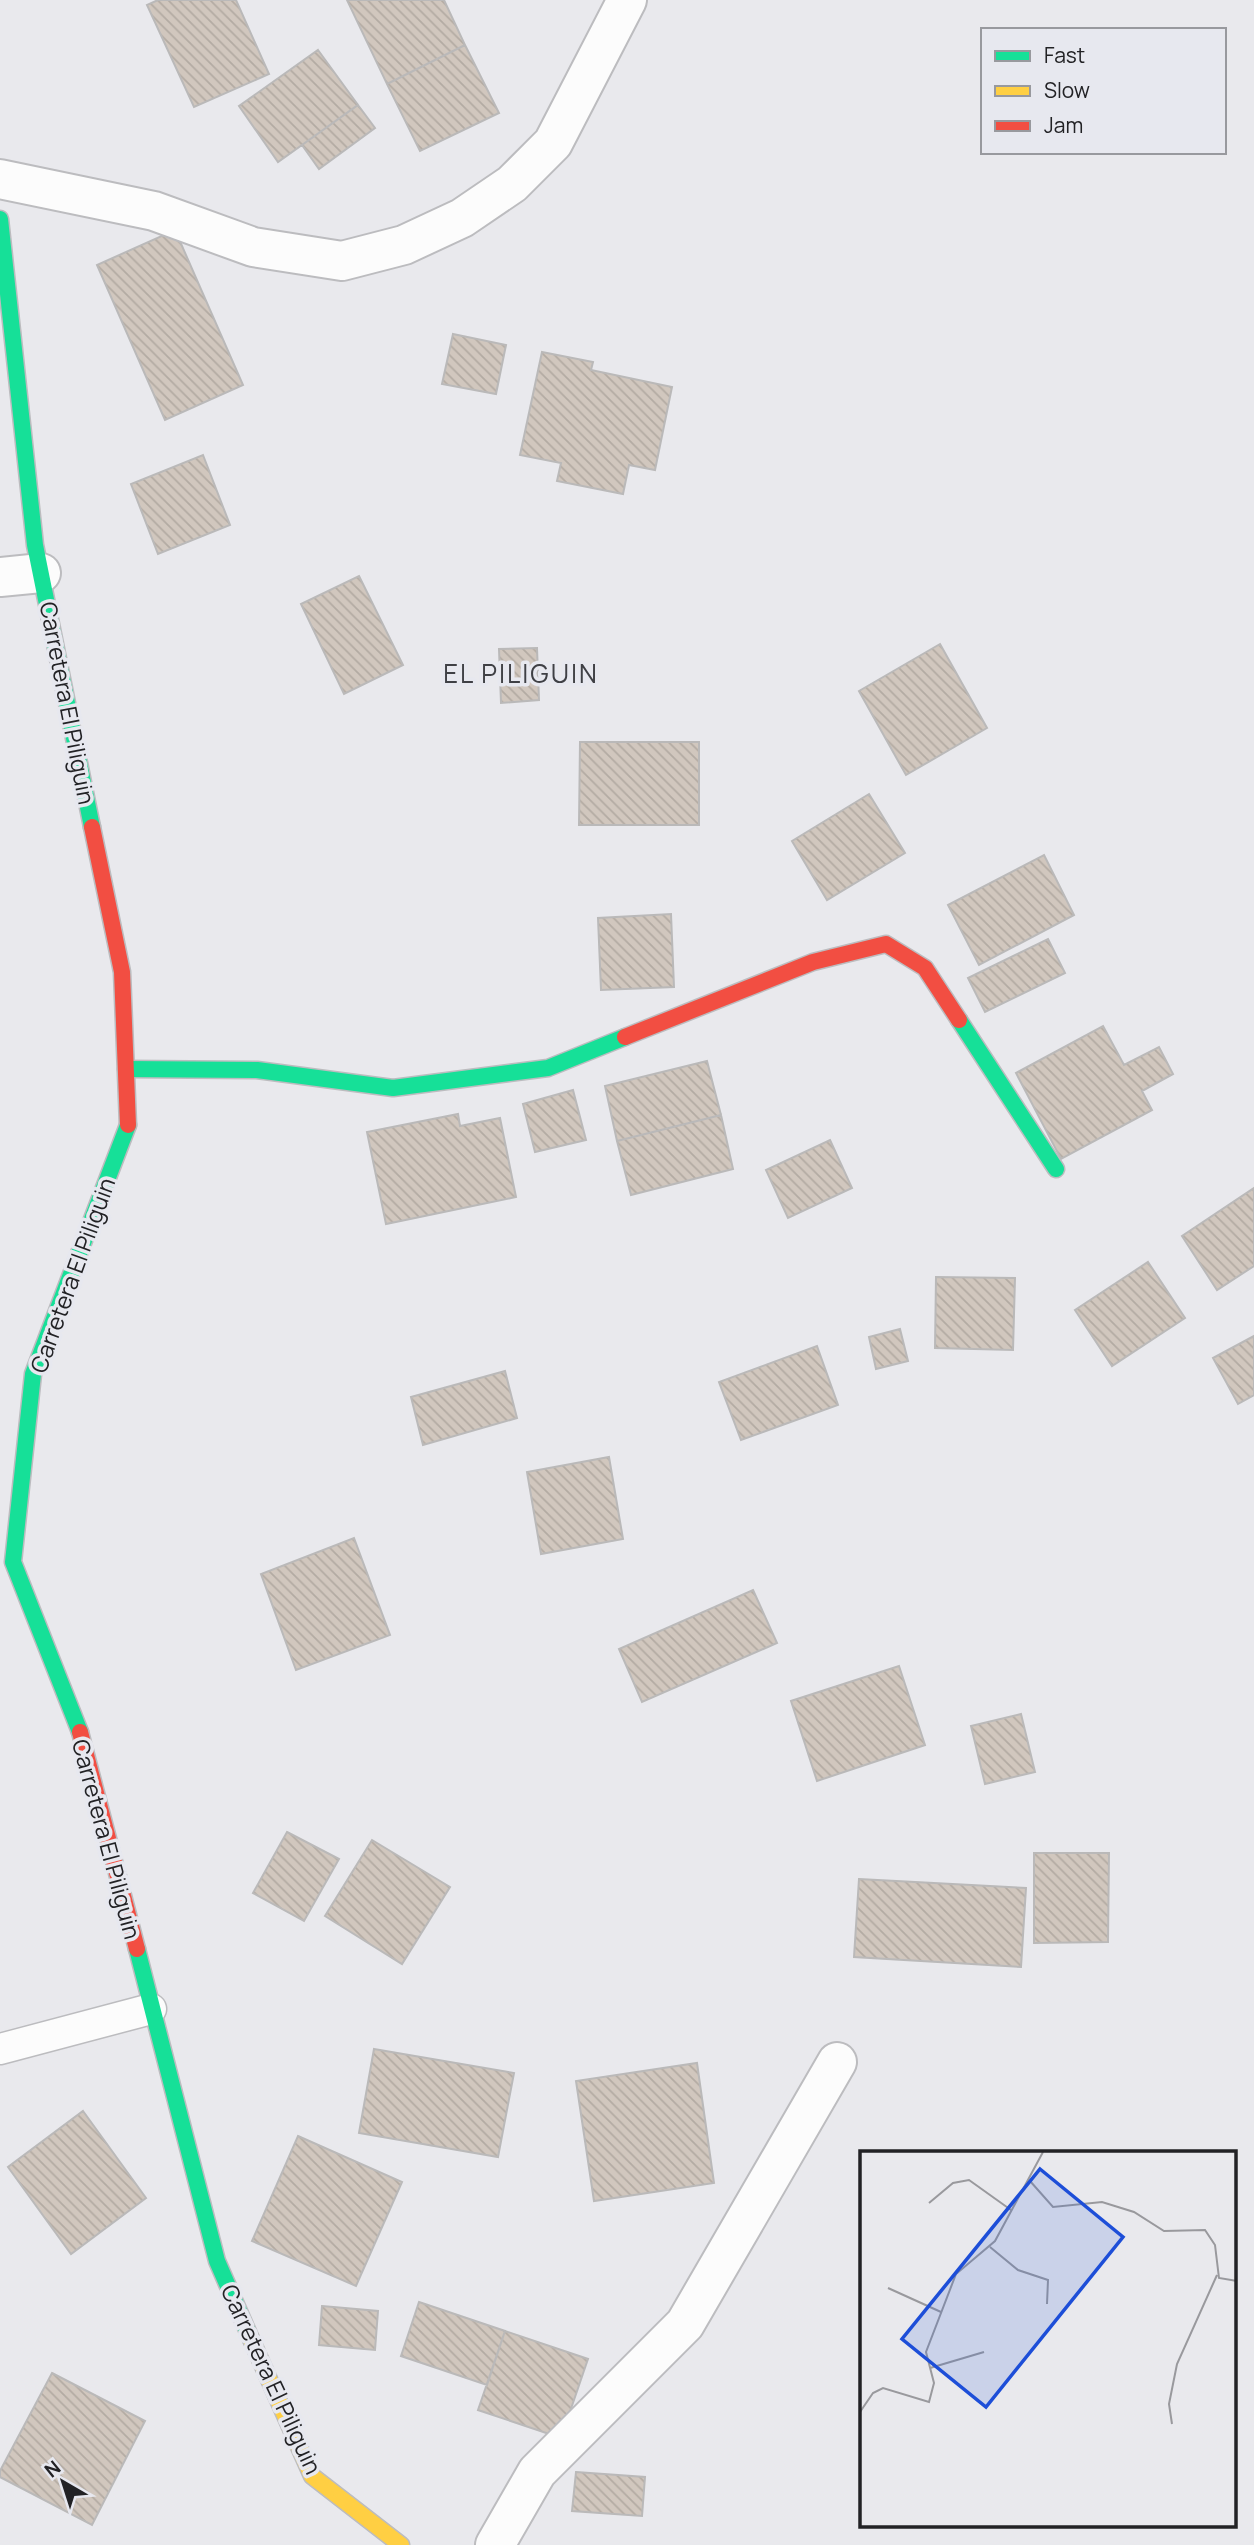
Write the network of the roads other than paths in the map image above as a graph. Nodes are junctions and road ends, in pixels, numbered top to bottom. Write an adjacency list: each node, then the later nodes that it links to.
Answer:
1 (627, 0): 2 (street)
2 (0, 179)
3 (0, 219): 4 (street, Carretera El Piliguin)
4 (41, 573): 5 (street); 6 (street, Carretera El Piliguin)
5 (0, 576)
6 (126, 1069): 7 (street); 8 (street, Carretera El Piliguin)
7 (1056, 1169)
8 (151, 2009): 9 (lane); 11 (street, Carretera El Piliguin)
9 (0, 2049)
10 (837, 2062): 12 (street)
11 (401, 2545)
12 (495, 2545)

